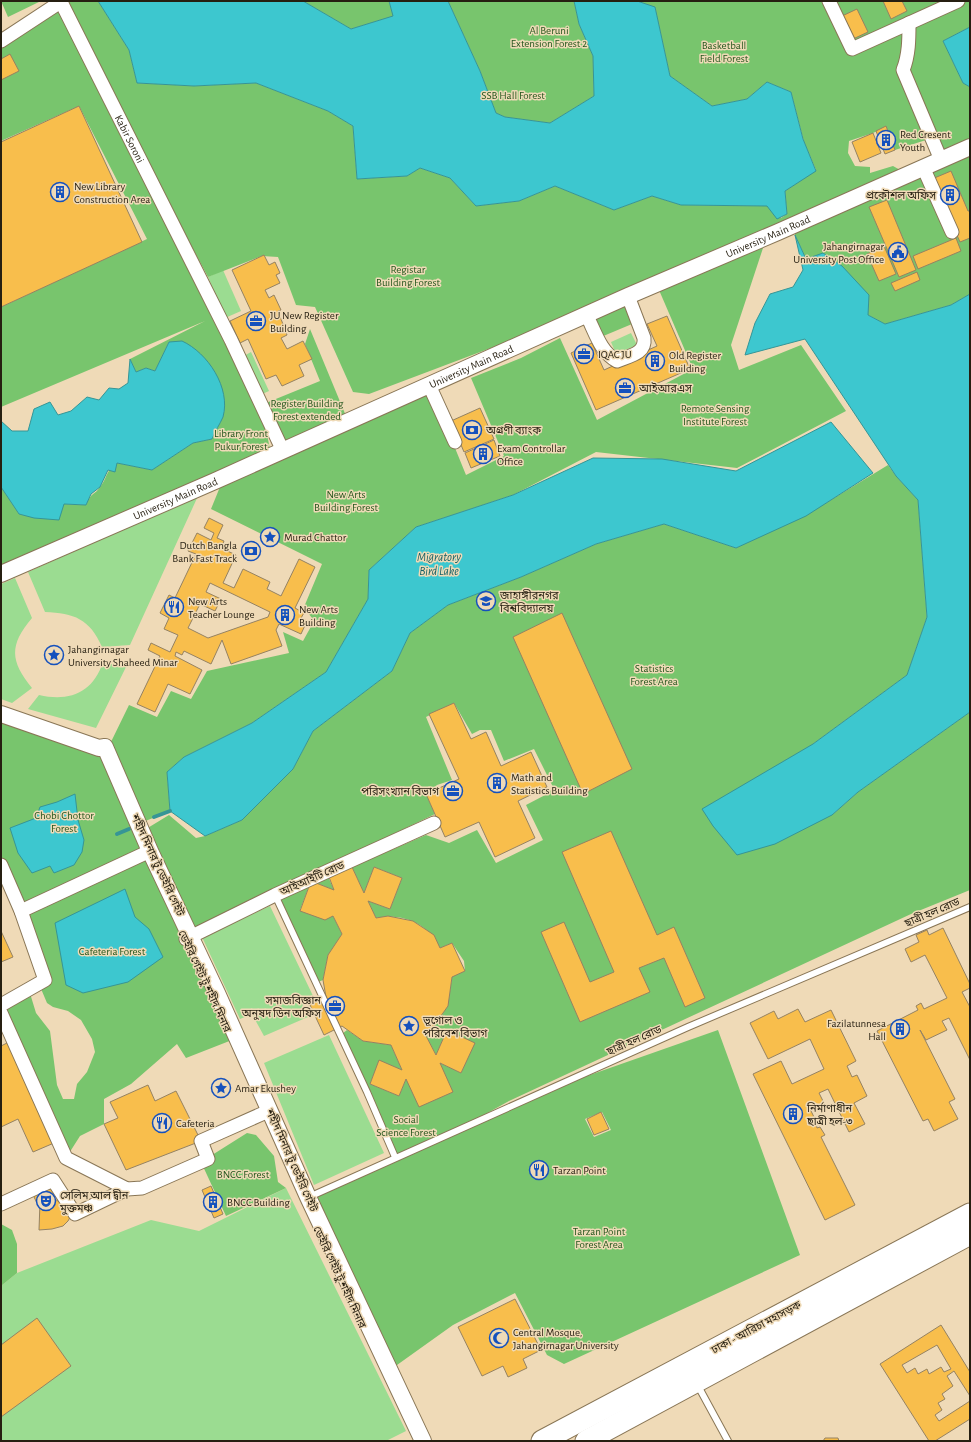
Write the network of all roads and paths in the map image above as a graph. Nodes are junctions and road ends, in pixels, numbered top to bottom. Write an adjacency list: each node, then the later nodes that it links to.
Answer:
1 (61, 1): 5 (street); 14 (street, Kabir Soroni)
2 (829, 1): 4 (street)
3 (958, 1): 4 (street)
4 (909, 23): 7 (street)
5 (1, 41)
6 (970, 147): 7 (street, University Main Road)
7 (941, 160): 8 (street, University Main Road)
8 (923, 168): 9 (street); 10 (street, University Main Road)
9 (952, 232)
10 (628, 296): 11 (street, University Main Road); 11 (street)
11 (586, 314): 12 (street, University Main Road)
12 (429, 384): 13 (street); 14 (street, University Main Road)
13 (455, 442)
14 (283, 451): 15 (street, University Main Road)
15 (1, 574)
16 (1, 714): 18 (street, শহীদ মিনার টু ডেইরি গেইট)
17 (434, 823): 20 (street, আইআইটি রোড)
18 (149, 852): 22 (street); 23 (street, শহীদ মিনার টু ডেইরি গেইট)
19 (1, 865): 22 (street)
20 (274, 895): 23 (street, আইআইটি রোড); 27 (lane)
21 (970, 907): 27 (lane, ছাত্রী হল রোড)
22 (21, 911): 24 (street)
23 (188, 938): 26 (street, শহীদ মিনার টু ডেইরি গেইট); 26 (street, ডেইরি গেইট টু শহীদ মিনার)
24 (1, 1005)
25 (1, 1013): 28 (street)
26 (267, 1113): 28 (street); 29 (street, ডেইরি গেইট টু শহীদ মিনার)
27 (395, 1158): 29 (lane, ছাত্রী হল রোড)
28 (126, 1189): 30 (street)
29 (306, 1198): 36 (street, ডেইরি গেইট টু শহীদ মিনার); 37 (street, শহীদ মিনার টু ডেইরি গেইট)
30 (1, 1204)
31 (970, 1214): 33 (highway, ঢাকা - আরিচা মহাসড়ক)
32 (970, 1234): 34 (highway, ঢাকা - আরিচা মহাসড়ক)
33 (709, 1353): 34 (highway); 38 (highway, ঢাকা - আরিচা মহাসড়ক)
34 (718, 1371): 35 (highway, ঢাকা - আরিচা মহাসড়ক)
35 (696, 1382): 39 (highway, ঢাকা - আরিচা মহাসড়ক); 40 (lane)
36 (415, 1441)
37 (423, 1441)
38 (542, 1441)
39 (586, 1441)
40 (728, 1441)

